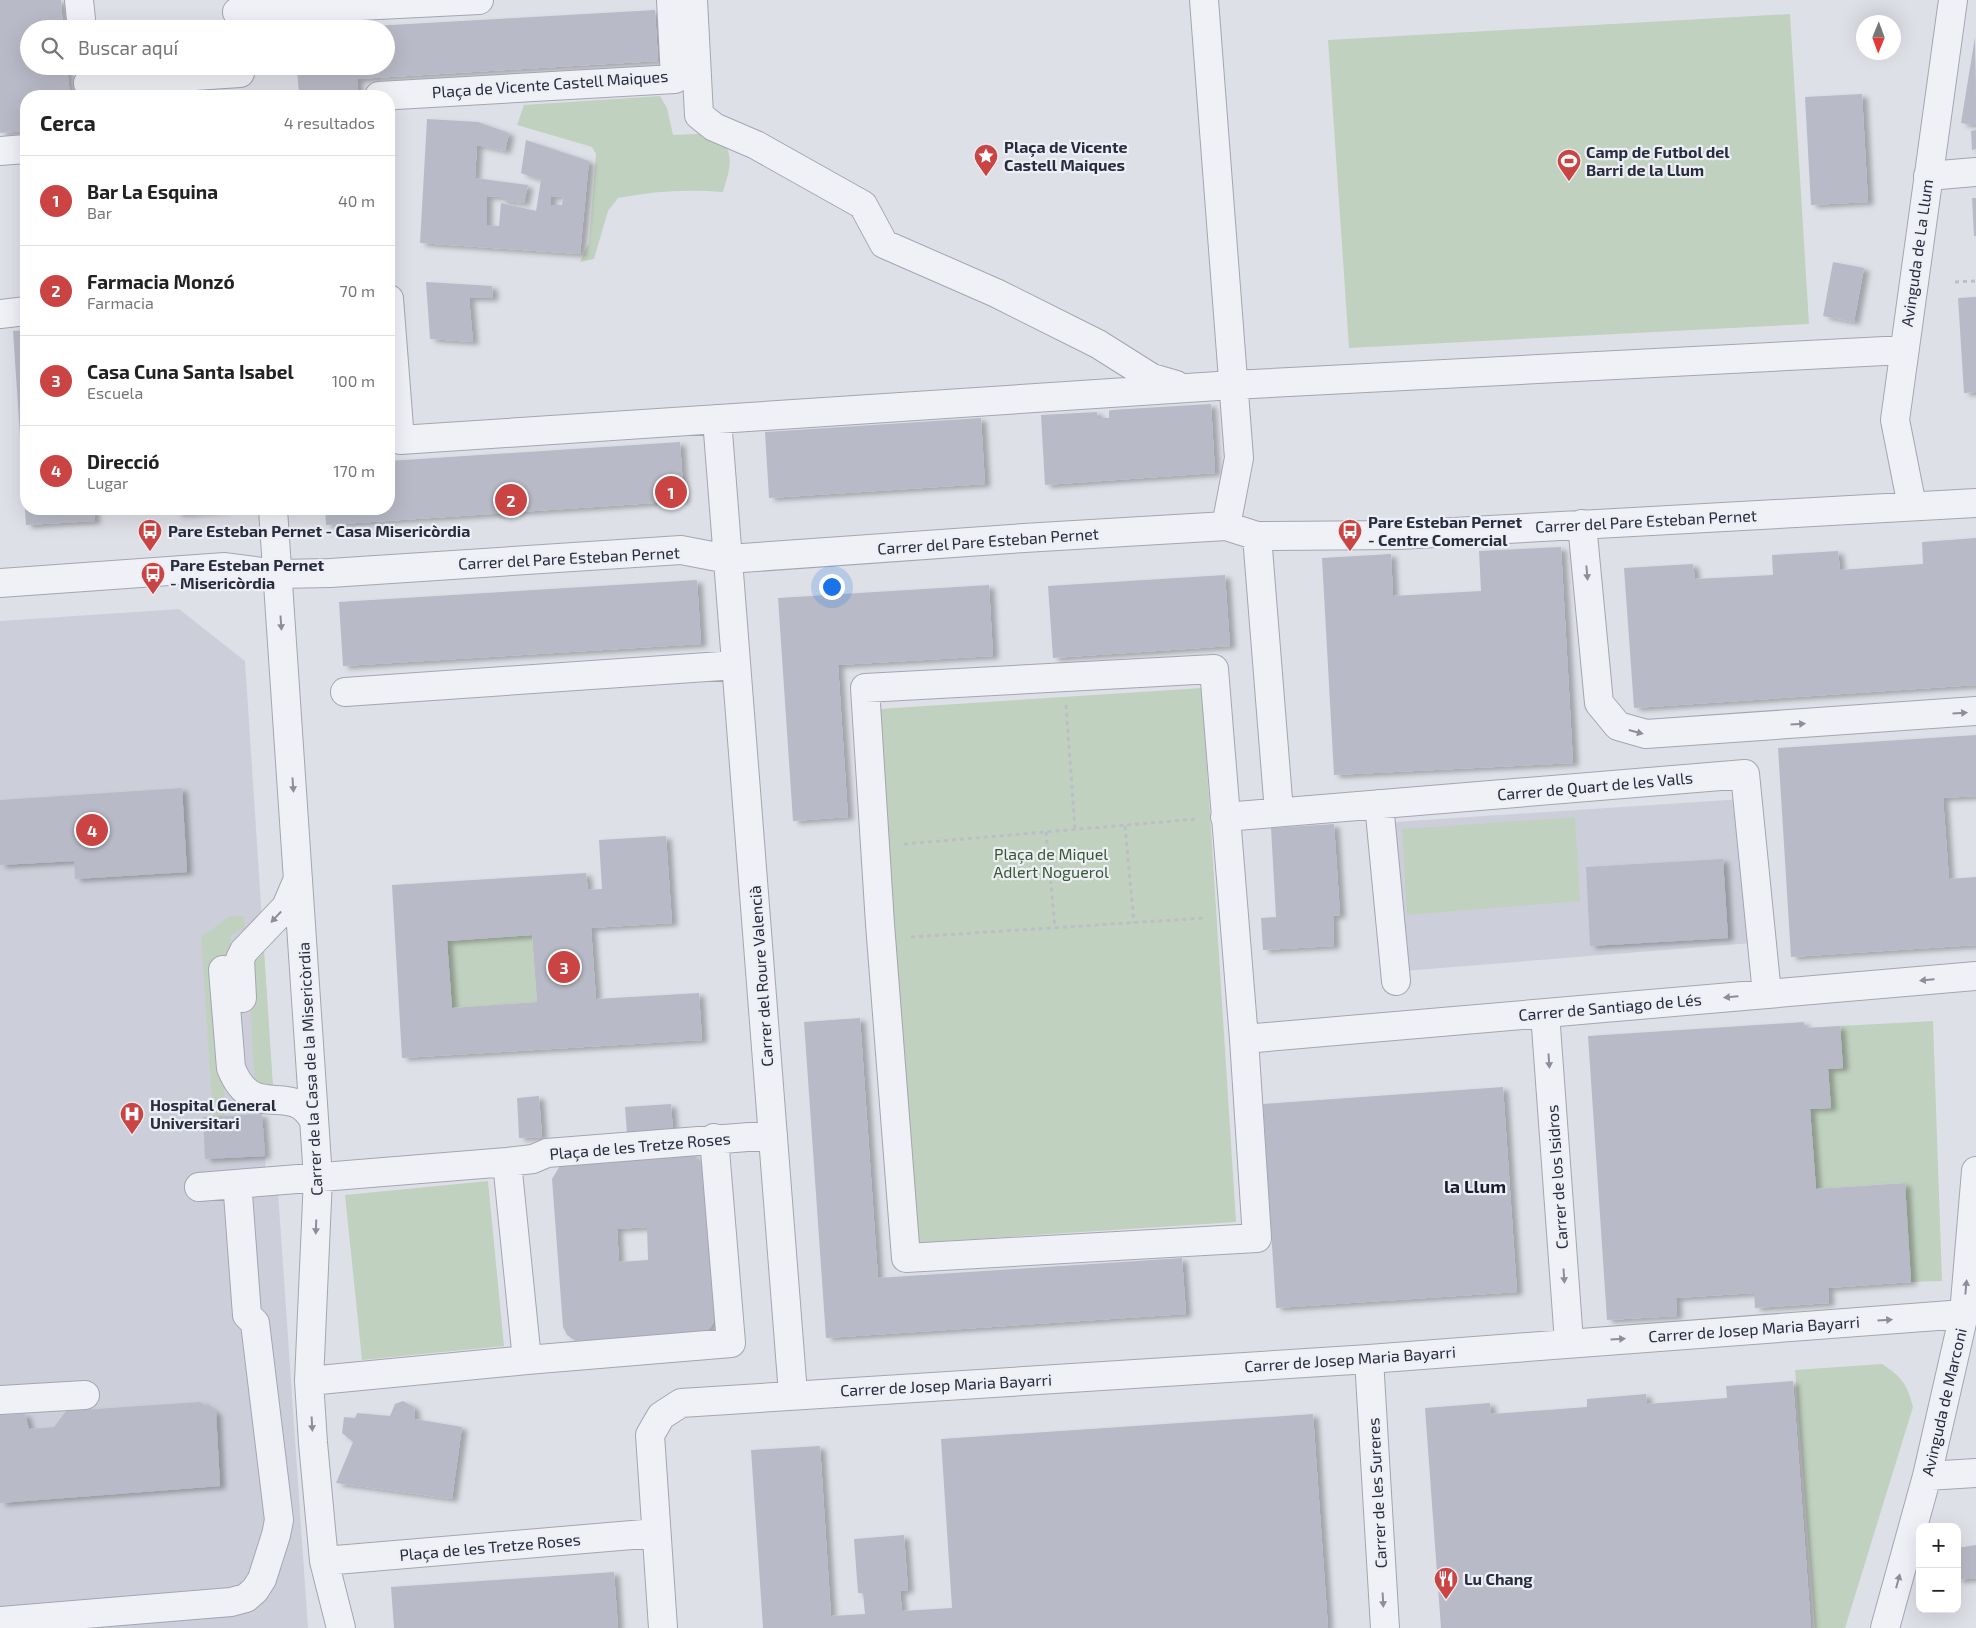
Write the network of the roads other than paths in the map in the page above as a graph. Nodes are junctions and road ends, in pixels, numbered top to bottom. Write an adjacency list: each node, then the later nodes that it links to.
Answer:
1 (79, 0): 8 (street)
2 (479, 0): 7 (street)
3 (671, 0): 11 (street, Plaça de Vicente Castell Maiques)
4 (694, 0): 20 (street)
5 (1204, 0): 20 (street)
6 (1953, 0): 15 (street, Avinguda de La Llum)
7 (237, 14)
8 (81, 20)
9 (241, 78): 10 (street)
10 (87, 82)
11 (395, 95)
12 (20, 149): 13 (street)
13 (0, 151)
14 (1976, 172): 15 (street)
15 (1928, 176): 18 (street, Avinguda de La Llum)
16 (20, 312): 17 (street)
17 (0, 314)
18 (1904, 350): 20 (street); 23 (street, Avinguda de La Llum)
19 (395, 376): 21 (street)
20 (1232, 385): 21 (street); 26 (street)
21 (717, 419): 28 (street, Carrer del Roure Valencià)
22 (1976, 503): 23 (street, Carrer del Pare Esteban Pernet)
23 (1912, 506): 25 (street, Carrer del Pare Esteban Pernet)
24 (273, 515): 29 (street, Carrer de la Casa de la Misericòrdia)
25 (1582, 524): 27 (street, Carrer del Pare Esteban Pernet); 33 (street, one-way to 33)
26 (1226, 526): 27 (street, Carrer del Pare Esteban Pernet); 28 (street, Carrer del Pare Esteban Pernet)
27 (1257, 536): 35 (street)
28 (728, 559): 29 (street, Carrer del Pare Esteban Pernet); 31 (street, Carrer del Roure Valencià)
29 (277, 574): 30 (street, Carrer del Pare Esteban Pernet); 37 (street, Carrer de la Casa de la Misericòrdia, one-way to 37)
30 (0, 583)
31 (736, 665): 32 (street); 46 (street, Carrer del Roure Valencià)
32 (345, 692)
33 (1976, 711)
34 (1379, 804): 35 (street, Carrer de Quart de les Valls); 40 (street); 41 (street, Carrer de Quart de les Valls)
35 (1279, 812): 36 (street, Carrer de Quart de les Valls)
36 (1225, 817): 43 (street); 43 (street)
37 (299, 875): 44 (street, one-way to 44); 45 (street, Carrer de la Casa de la Misericòrdia)
38 (223, 970): 45 (street)
39 (1976, 976): 41 (street, Carrer de Santiago de Lés, one-way to 41)
40 (1396, 981)
41 (1767, 994): 42 (street, Carrer de Santiago de Lés, one-way to 42)
42 (1545, 1013): 43 (street, Carrer de Santiago de Lés); 54 (street, Carrer de los Isidros, one-way to 54)
43 (1244, 1039)
44 (246, 1058)
45 (314, 1121): 50 (street, Carrer de la Casa de la Misericòrdia)
46 (773, 1135): 47 (street, Plaça de les Tretze Roses); 59 (street, Carrer del Roure Valencià)
47 (714, 1138): 48 (street, Plaça de les Tretze Roses); 56 (street)
48 (507, 1162): 50 (street, Plaça de les Tretze Roses); 56 (street)
49 (1976, 1170): 53 (street, Avinguda de Marconi, one-way to 49)
50 (318, 1178): 51 (street, Plaça de les Tretze Roses); 57 (street, Carrer de la Casa de la Misericòrdia, one-way to 57)
51 (199, 1187)
52 (246, 1194): 65 (street)
53 (1964, 1314): 54 (street, Carrer de Josep Maria Bayarri, one-way to 53); 62 (street, Avinguda de Marconi)
54 (1569, 1342): 55 (street, Carrer de Josep Maria Bayarri)
55 (1369, 1359): 59 (street, Carrer de Josep Maria Bayarri); 68 (street, Carrer de les Sureres, one-way to 68)
56 (527, 1360): 57 (street)
57 (309, 1381): 64 (street, Carrer de la Casa de la Misericòrdia, one-way to 64)
58 (85, 1394): 60 (street)
59 (793, 1394): 63 (street, Carrer de Josep Maria Bayarri)
60 (0, 1400)
61 (1976, 1473): 62 (street)
62 (1927, 1476): 69 (street, Avinguda de Marconi, one-way to 62)
63 (656, 1533): 64 (street, Plaça de les Tretze Roses); 67 (street)
64 (324, 1561): 66 (street, Carrer de la Casa de la Misericòrdia)
65 (0, 1621)
66 (341, 1628)
67 (664, 1628)
68 (1385, 1628)
69 (1885, 1628)

